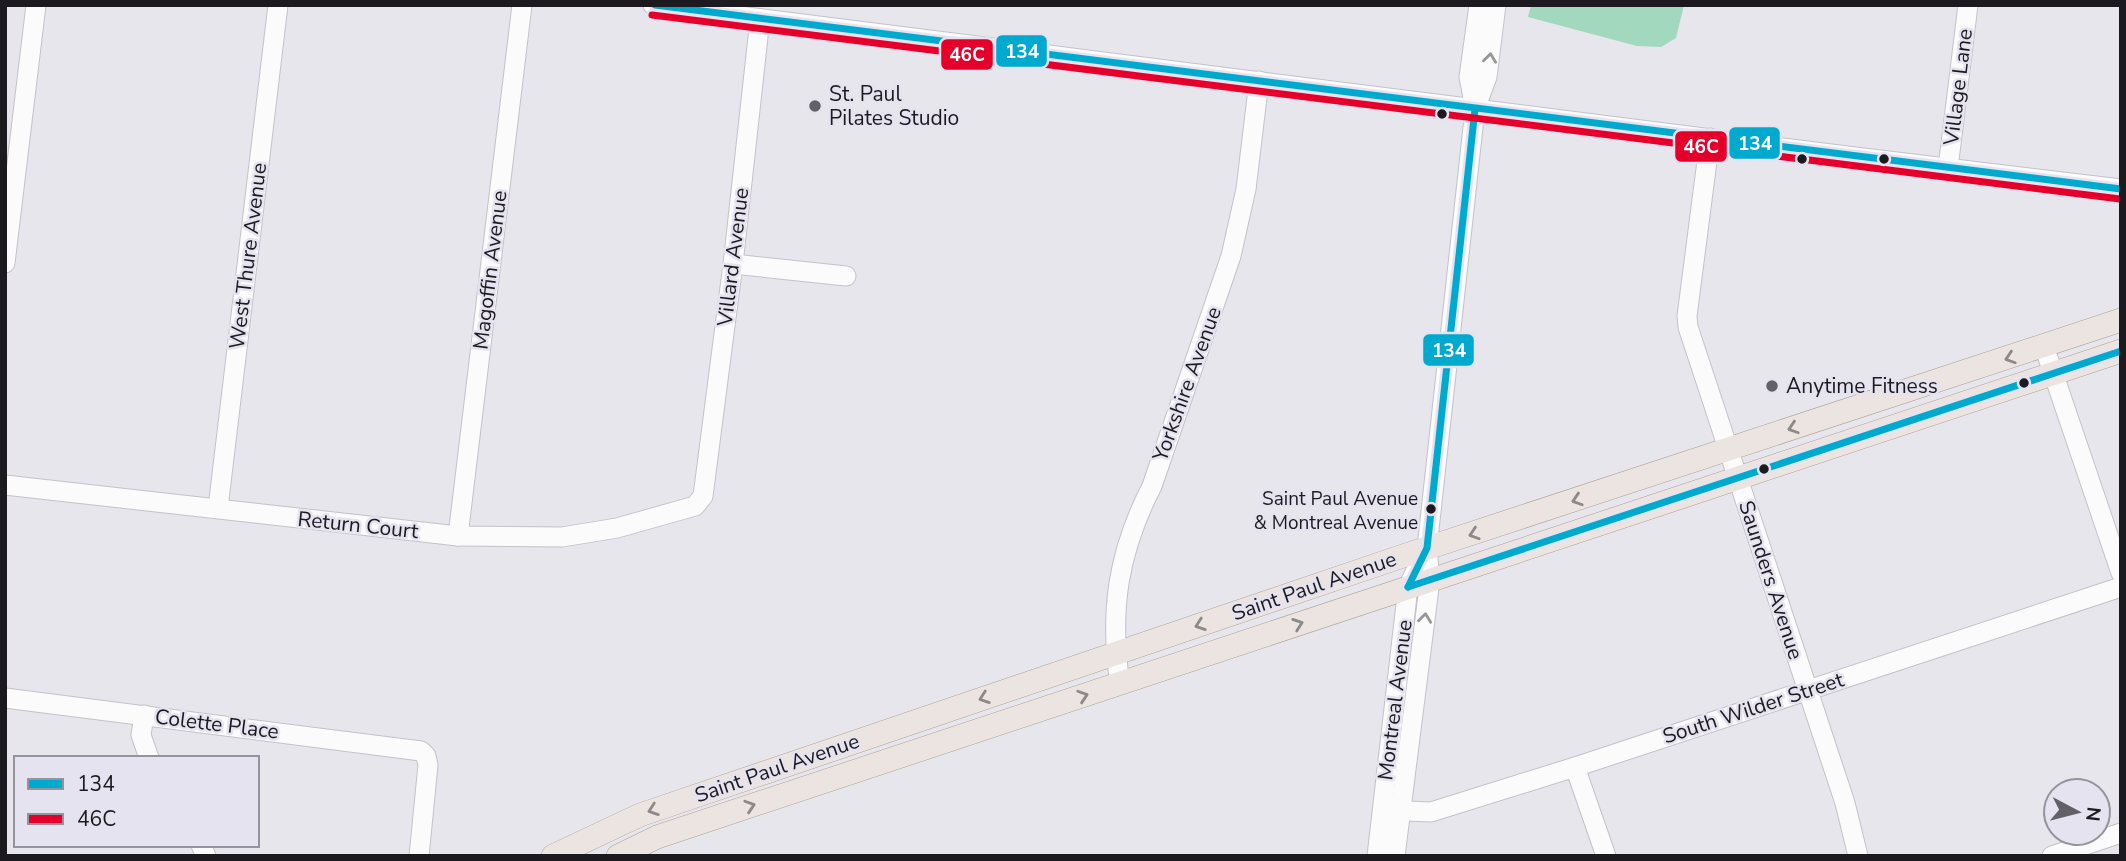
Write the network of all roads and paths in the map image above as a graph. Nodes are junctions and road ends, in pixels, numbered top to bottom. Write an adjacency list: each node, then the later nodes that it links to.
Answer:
1 (36, 5): 14 (street)
2 (278, 5): 25 (street, West Thure Avenue)
3 (522, 5): 26 (street, Magoffin Avenue)
4 (653, 5): 8 (street)
5 (1479, 5): 10 (street, Montreal Avenue)
6 (1496, 5): 10 (street, Montreal Avenue, one-way to 6)
7 (1968, 5): 12 (street, Village Lane)
8 (760, 19): 9 (street); 15 (street, Villard Avenue)
9 (1259, 81): 10 (street); 31 (street, Yorkshire Avenue)
10 (1475, 109): 11 (street); 27 (street, Montreal Avenue)
11 (1710, 138): 12 (street); 21 (street, Saunders Avenue)
12 (1948, 168): 13 (street)
13 (2121, 189)
14 (5, 263)
15 (733, 264): 16 (street); 24 (street, Villard Avenue)
16 (846, 276)
17 (2121, 320): 18 (main road, Saint Paul Avenue)
18 (2044, 346): 20 (street); 21 (main road, Saint Paul Avenue, one-way to 21)
19 (2121, 351): 20 (main road, Saint Paul Avenue)
20 (2053, 373): 22 (main road, Saint Paul Avenue); 28 (street)
21 (1728, 450): 22 (street, Saunders Avenue); 27 (main road, Saint Paul Avenue, one-way to 27)
22 (1737, 478): 29 (main road, Saint Paul Avenue); 33 (street, Saunders Avenue)
23 (5, 485): 25 (street, Return Court)
24 (703, 496): 26 (street, Return Court)
25 (218, 508): 26 (street, Return Court)
26 (458, 536)
27 (1427, 548): 29 (street, Montreal Avenue); 31 (main road, Saint Paul Avenue, one-way to 31)
28 (2121, 573)
29 (1419, 583): 32 (main road, Saint Paul Avenue, one-way to 29); 38 (street, Montreal Avenue)
30 (2121, 587): 33 (street, South Wilder Street)
31 (1116, 654): 32 (street, Yorkshire Avenue); 41 (main road, Saint Paul Avenue, one-way to 41)
32 (1120, 684): 42 (main road, Saint Paul Avenue, one-way to 32)
33 (1808, 690): 37 (street, South Wilder Street); 46 (street, Saunders Avenue)
34 (5, 698): 35 (street, Colette Place)
35 (144, 715): 36 (street); 40 (street, Colette Place)
36 (148, 756)
37 (1575, 767): 38 (street, South Wilder Street); 45 (street)
38 (1392, 811): 43 (street, Montreal Avenue); 44 (street, Montreal Avenue)
39 (2121, 833): 47 (street)
40 (419, 856)
41 (553, 856)
42 (618, 856)
43 (1377, 856)
44 (1395, 856)
45 (1606, 856)
46 (1858, 856)
47 (2052, 856)

